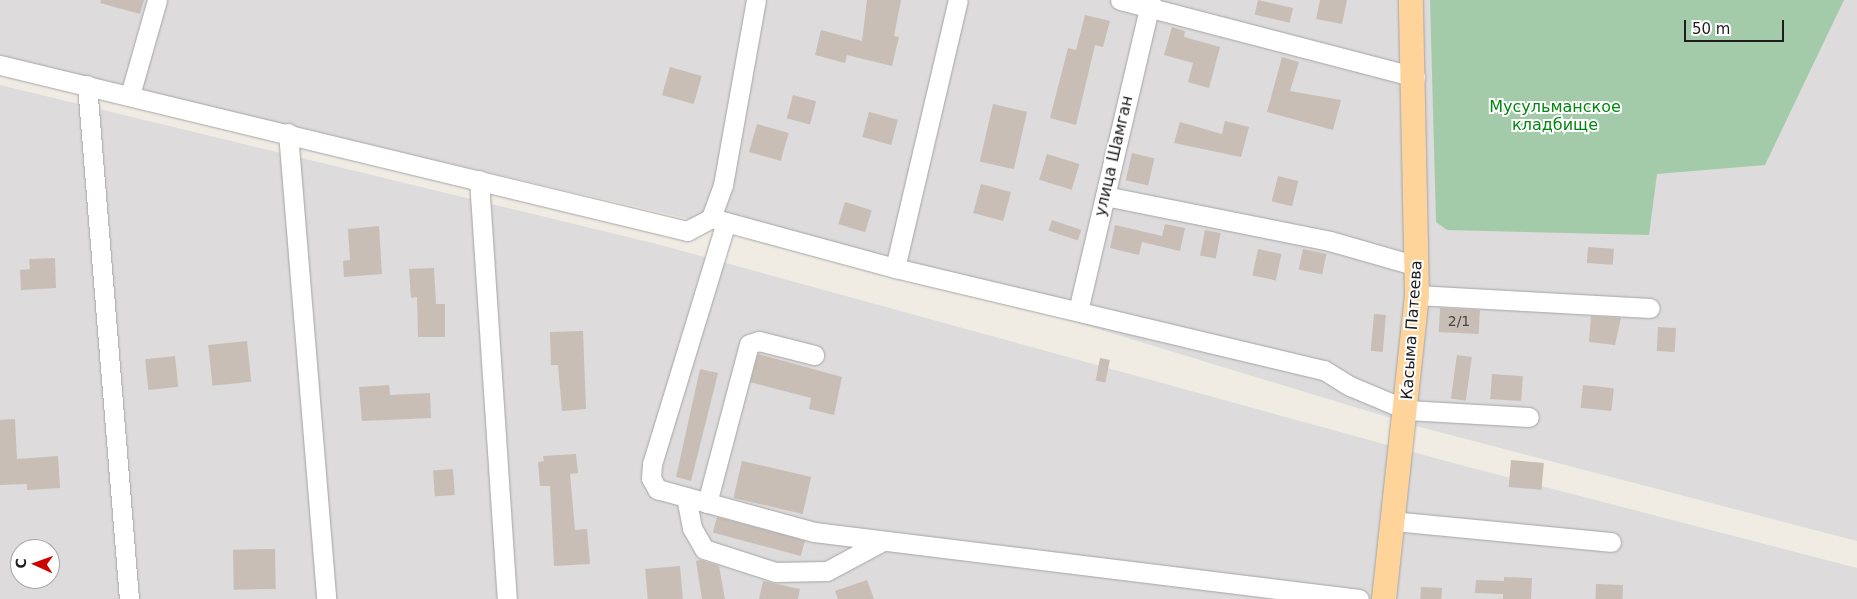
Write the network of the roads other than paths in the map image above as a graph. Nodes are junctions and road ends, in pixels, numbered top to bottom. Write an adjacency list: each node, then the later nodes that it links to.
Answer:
1 (157, 0): 10 (street)
2 (756, 0): 14 (street)
3 (958, 0): 16 (street)
4 (1120, 0): 6 (street)
5 (1411, 0): 8 (main road, Касыма Патеева)
6 (1150, 4): 8 (street); 13 (street, улица Шамган)
7 (0, 65): 9 (street)
8 (1415, 77): 15 (main road, Касыма Патеева)
9 (86, 85): 10 (street); 28 (street)
10 (130, 95): 11 (street)
11 (288, 133): 12 (street); 29 (street)
12 (479, 180): 14 (street); 30 (street)
13 (1105, 196): 15 (street); 19 (street, улица Шамган)
14 (718, 220): 16 (street); 23 (street)
15 (1417, 266): 17 (main road, Касыма Патеева)
16 (895, 268): 19 (street)
17 (1417, 295): 18 (street); 21 (main road, Касыма Патеева)
18 (1650, 308)
19 (1078, 311): 21 (street)
20 (814, 355): 24 (street)
21 (1407, 410): 22 (street); 25 (main road, Касыма Патеева)
22 (1529, 417)
23 (686, 497): 24 (street); 26 (street)
24 (707, 503): 26 (street)
25 (1393, 521): 27 (street); 32 (main road, Касыма Патеева)
26 (880, 542): 31 (street)
27 (1611, 542)
28 (129, 599)
29 (326, 599)
30 (507, 599)
31 (1359, 599)
32 (1384, 599)

